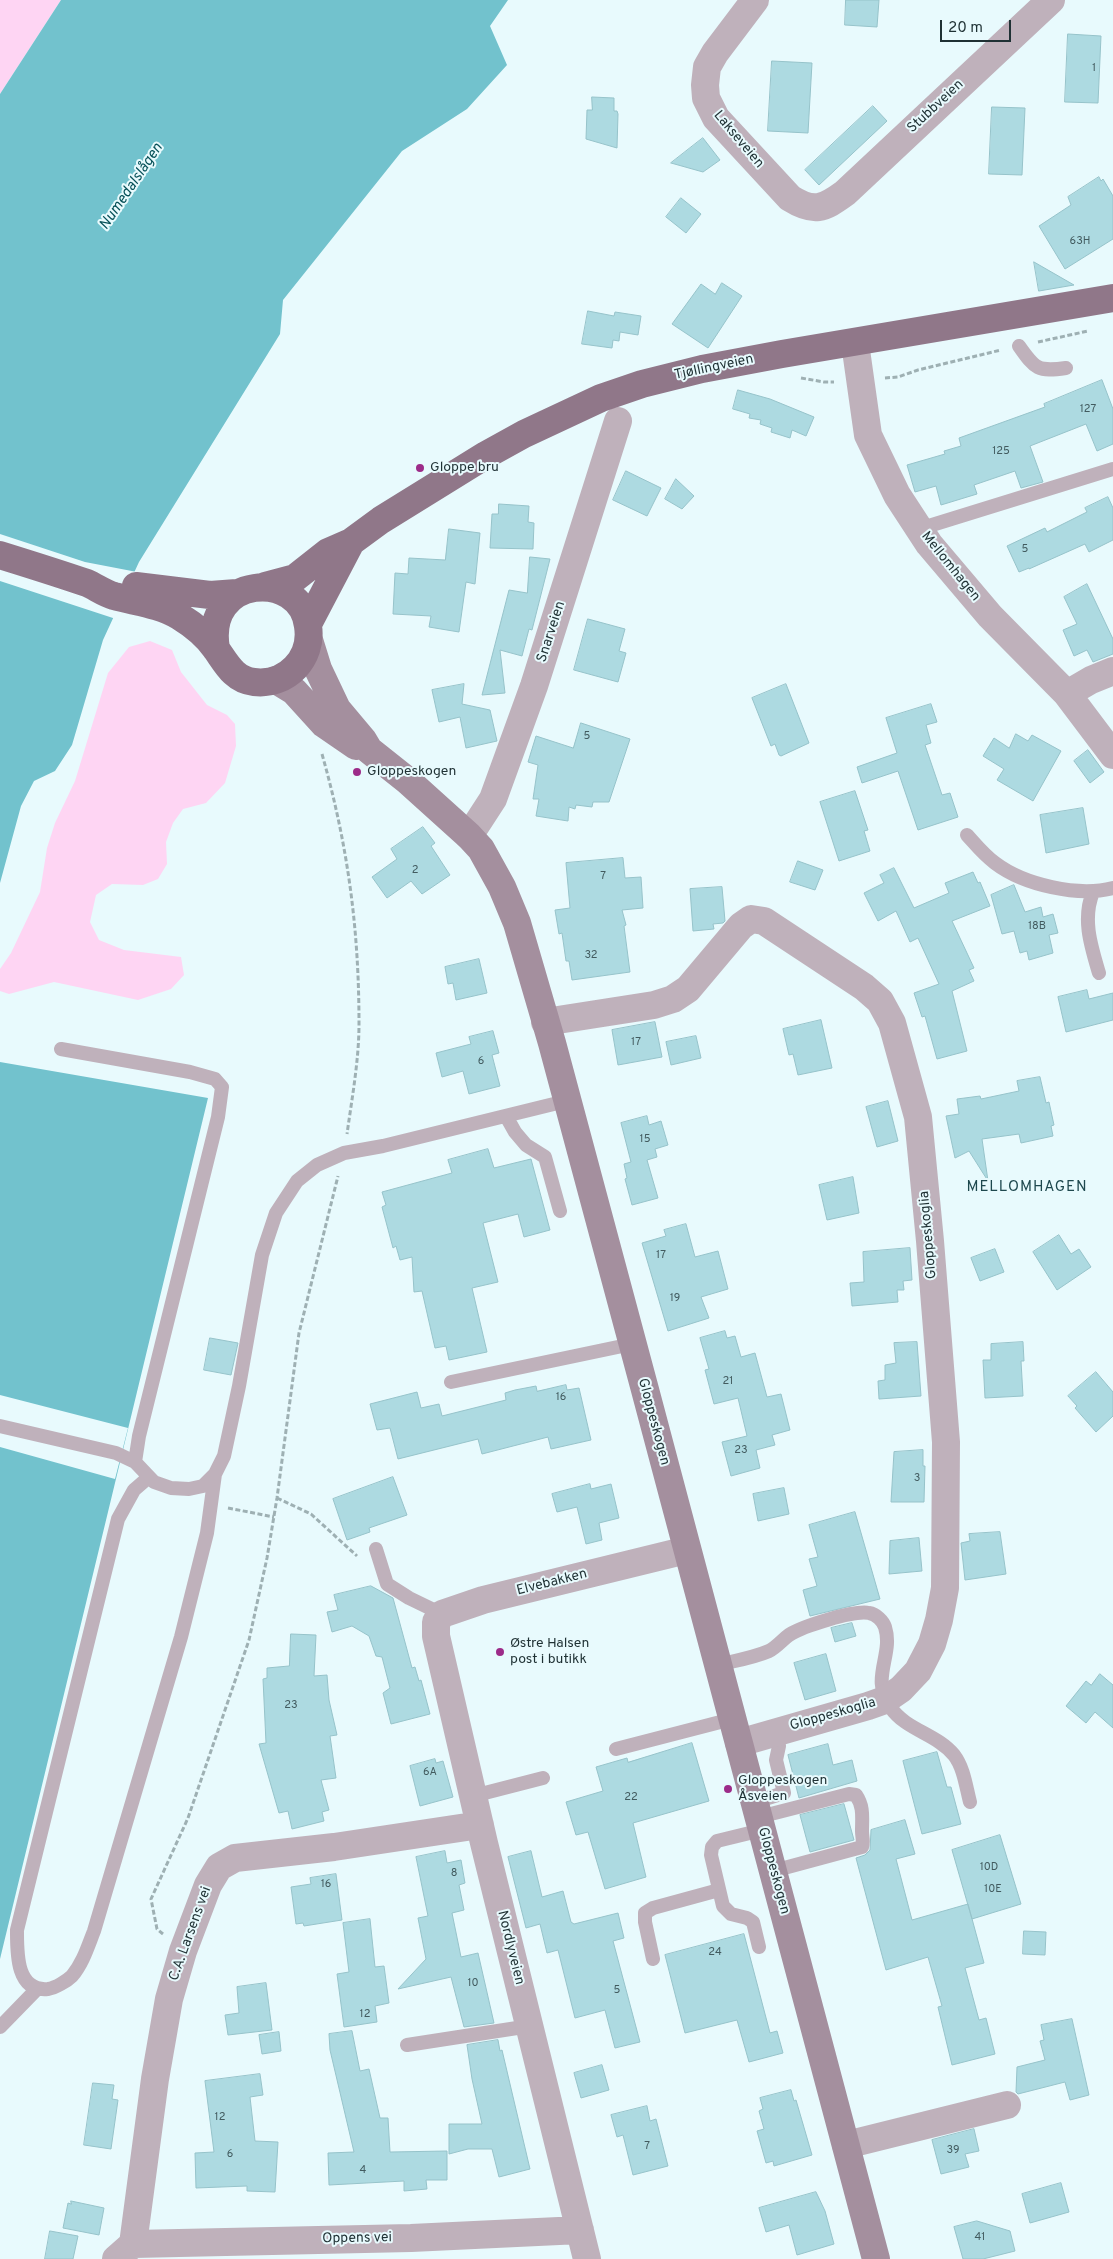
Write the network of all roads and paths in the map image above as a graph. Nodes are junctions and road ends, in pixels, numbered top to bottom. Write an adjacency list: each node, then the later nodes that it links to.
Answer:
1 (755, 0): 3 (street, Lakseveien)
2 (1051, 0): 3 (street, Stubbveien)
3 (816, 208)
4 (1113, 298): 6 (main road, Tjøllingveien)
5 (1094, 329): 7 (path)
6 (855, 343): 10 (street, Mellomhagen); 14 (main road, Tjøllingveien)
7 (1019, 346): 8 (lane); 10 (path)
8 (1066, 368)
9 (797, 378): 10 (path)
10 (859, 380): 13 (street, Mellomhagen)
11 (618, 421): 28 (street, Snarveien)
12 (1113, 468): 13 (lane)
13 (919, 529): 23 (street, Mellomhagen)
14 (351, 542): 16 (main road, Tjøllingveien); 19 (main road, Tjøllingveien)
15 (0, 555): 18 (main road)
16 (265, 586): 17 (main road); 19 (main road)
17 (237, 593): 18 (main road); 20 (main road)
18 (181, 604): 20 (main road)
19 (309, 632): 22 (main road); 25 (main road, Gloppeskogen)
20 (216, 649): 22 (main road)
21 (1113, 671): 23 (street)
22 (276, 680): 25 (main road, Gloppeskogen)
23 (1067, 694): 26 (street, Mellomhagen)
24 (320, 747): 36 (path)
25 (369, 750): 28 (main road, Gloppeskogen)
26 (1113, 755)
27 (968, 835): 30 (lane)
28 (470, 836): 32 (main road, Gloppeskogen)
29 (1113, 888): 30 (lane)
30 (1094, 892): 31 (lane)
31 (1099, 973)
32 (545, 1022): 34 (main road, Gloppeskogen); 52 (street, Gloppeskoglia)
33 (60, 1049): 41 (lane)
34 (566, 1102): 35 (lane); 38 (main road, Gloppeskogen)
35 (506, 1116): 36 (lane); 37 (lane)
36 (344, 1153): 42 (lane); 44 (path)
37 (560, 1212)
38 (632, 1344): 39 (lane); 48 (main road, Gloppeskogen)
39 (451, 1382)
40 (0, 1426): 41 (lane)
41 (135, 1462): 43 (lane)
42 (215, 1474): 43 (lane); 45 (lane)
43 (149, 1477): 66 (lane)
44 (277, 1498): 46 (path); 49 (path)
45 (210, 1505): 46 (path); 66 (lane)
46 (274, 1517): 64 (path)
47 (376, 1549): 50 (lane)
48 (687, 1550): 50 (street, Elvebakken); 51 (main road, Gloppeskogen)
49 (359, 1557)
50 (439, 1625): 57 (street, Nordlyveien)
51 (717, 1665): 52 (lane); 53 (main road, Gloppeskogen)
52 (885, 1700): 54 (street, Gloppeskoglia); 58 (lane)
53 (735, 1731): 54 (street, Gloppeskoglia); 55 (lane); 59 (main road, Gloppeskogen)
54 (775, 1732): 59 (lane)
55 (616, 1748)
56 (543, 1778): 57 (lane)
57 (473, 1796): 60 (street, Nordlyveien)
58 (970, 1802)
59 (759, 1816): 61 (main road, Gloppeskogen); 61 (lane); 62 (lane)
60 (480, 1825): 64 (street, C.A. Larsens vei); 67 (street, Nordlyveien)
61 (773, 1871): 71 (main road, Gloppeskogen)
62 (719, 1890): 63 (lane); 65 (lane)
63 (759, 1947)
64 (183, 1951): 73 (street, C.A. Larsens vei)
65 (653, 1959)
66 (37, 1989): 68 (lane)
67 (530, 2026): 69 (lane); 72 (street, Nordlyveien)
68 (0, 2028)
69 (407, 2045)
70 (1007, 2105): 71 (street)
71 (846, 2146): 75 (main road, Gloppeskogen)
72 (580, 2230): 73 (street, Oppens vei); 74 (street, Nordlyveien)
73 (125, 2252)
74 (588, 2259)
75 (876, 2259)

